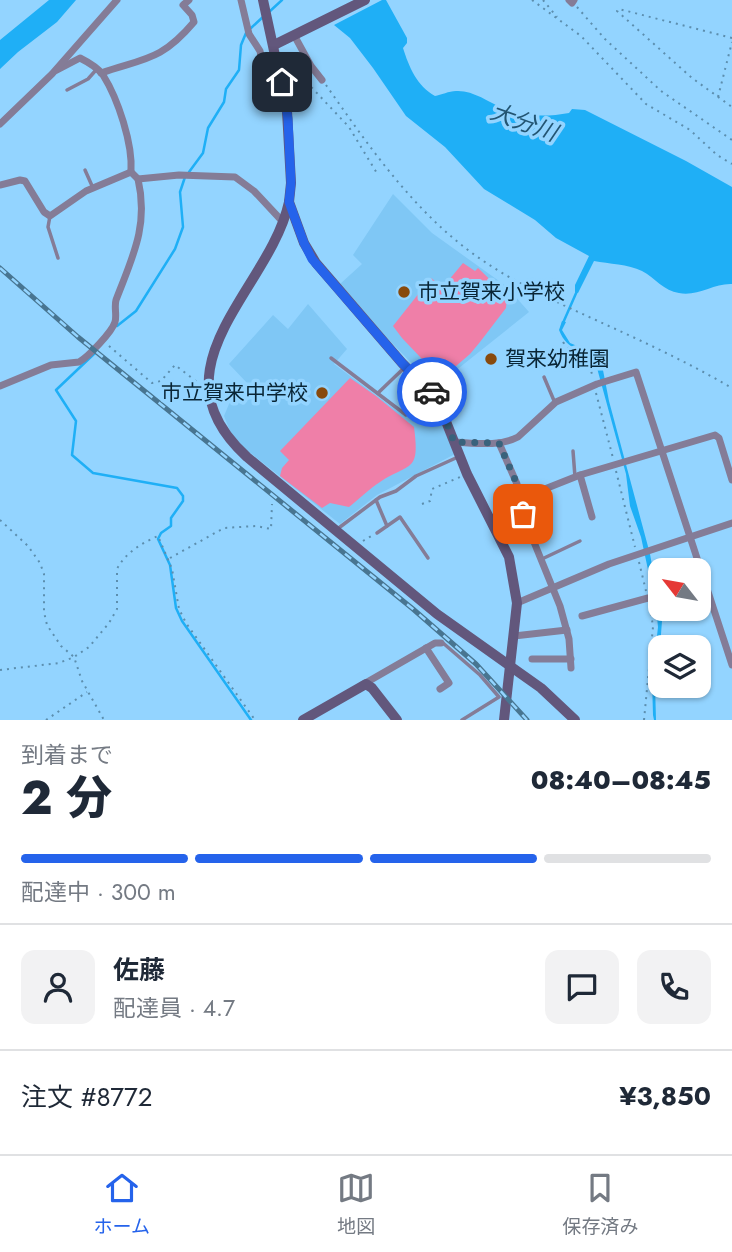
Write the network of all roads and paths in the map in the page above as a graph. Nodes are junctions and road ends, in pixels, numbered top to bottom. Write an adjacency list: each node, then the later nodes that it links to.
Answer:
1 (117, 0): 15 (street)
2 (241, 0): 19 (street)
3 (264, 0): 12 (street)
4 (365, 0): 10 (street)
5 (532, 0): 9 (path)
6 (543, 0): 9 (path)
7 (572, 1): 22 (path)
8 (183, 2): 14 (street)
9 (559, 21): 23 (path)
10 (296, 34): 12 (street); 16 (street)
11 (732, 40): 18 (path); 18 (path)
12 (274, 45): 19 (street)
13 (285, 63): 26 (path)
14 (99, 71): 15 (street); 17 (lane); 25 (street)
15 (52, 74): 21 (street)
16 (322, 80): 42 (path)
17 (67, 90)
18 (717, 97): 20 (path)
19 (286, 103): 30 (street)
20 (732, 107)
21 (0, 124)
22 (732, 140)
23 (732, 164)
24 (85, 170): 29 (lane)
25 (131, 172): 27 (street); 29 (street)
26 (378, 175)
27 (138, 179): 32 (street); 34 (street)
28 (0, 186): 31 (street)
29 (93, 188): 31 (street)
30 (289, 202): 32 (street); 37 (street)
31 (50, 216): 33 (lane)
32 (283, 222): 63 (street)
33 (58, 258)
34 (103, 339): 40 (street); 41 (path)
35 (563, 342): 39 (path)
36 (331, 358): 43 (lane)
37 (405, 367): 43 (lane); 46 (street)
38 (544, 377): 44 (lane)
39 (595, 384): 44 (street); 48 (street); 51 (path)
40 (0, 386)
41 (208, 388)
42 (732, 388)
43 (378, 393): 45 (lane)
44 (555, 403): 47 (street)
45 (406, 415)
46 (454, 442): 47 (street); 50 (street)
47 (499, 443): 55 (street)
48 (662, 450): 51 (street); 54 (street); 65 (street)
49 (573, 451): 53 (lane)
50 (460, 456): 52 (street); 56 (lane)
51 (617, 464): 53 (street); 68 (path)
52 (467, 474): 58 (path); 74 (street)
53 (578, 476): 55 (street); 59 (street)
54 (732, 480)
55 (522, 498): 71 (street)
56 (376, 500): 62 (lane); 63 (lane)
57 (272, 504): 70 (path)
58 (422, 504)
59 (592, 517)
60 (0, 520): 81 (path)
61 (732, 523): 65 (street)
62 (387, 526): 64 (lane); 69 (lane)
63 (336, 530): 84 (street)
64 (377, 533): 67 (path)
65 (690, 537): 68 (street); 83 (street)
66 (580, 541): 71 (lane)
67 (359, 544)
68 (637, 555): 72 (street); 73 (path)
69 (428, 558)
70 (169, 559): 81 (path); 91 (path)
71 (542, 559): 72 (street)
72 (553, 587): 74 (street); 77 (street)
73 (648, 598): 75 (street)
74 (517, 603): 78 (street)
75 (582, 616)
76 (652, 621): 97 (path)
77 (567, 630): 78 (street); 82 (street)
78 (514, 636): 84 (street)
79 (441, 643): 80 (street); 94 (lane)
80 (426, 648): 86 (street); 87 (street)
81 (74, 657): 85 (path); 88 (path)
82 (532, 659)
83 (732, 665)
84 (510, 666): 95 (street); 96 (street)
85 (0, 670)
86 (361, 686): 92 (street); 93 (street)
87 (440, 689)
88 (88, 692): 89 (path); 90 (path)
89 (46, 720)
90 (104, 720)
91 (255, 720)
92 (303, 720)
93 (397, 720)
94 (462, 720)
95 (504, 720)
96 (575, 720)
97 (644, 720)

